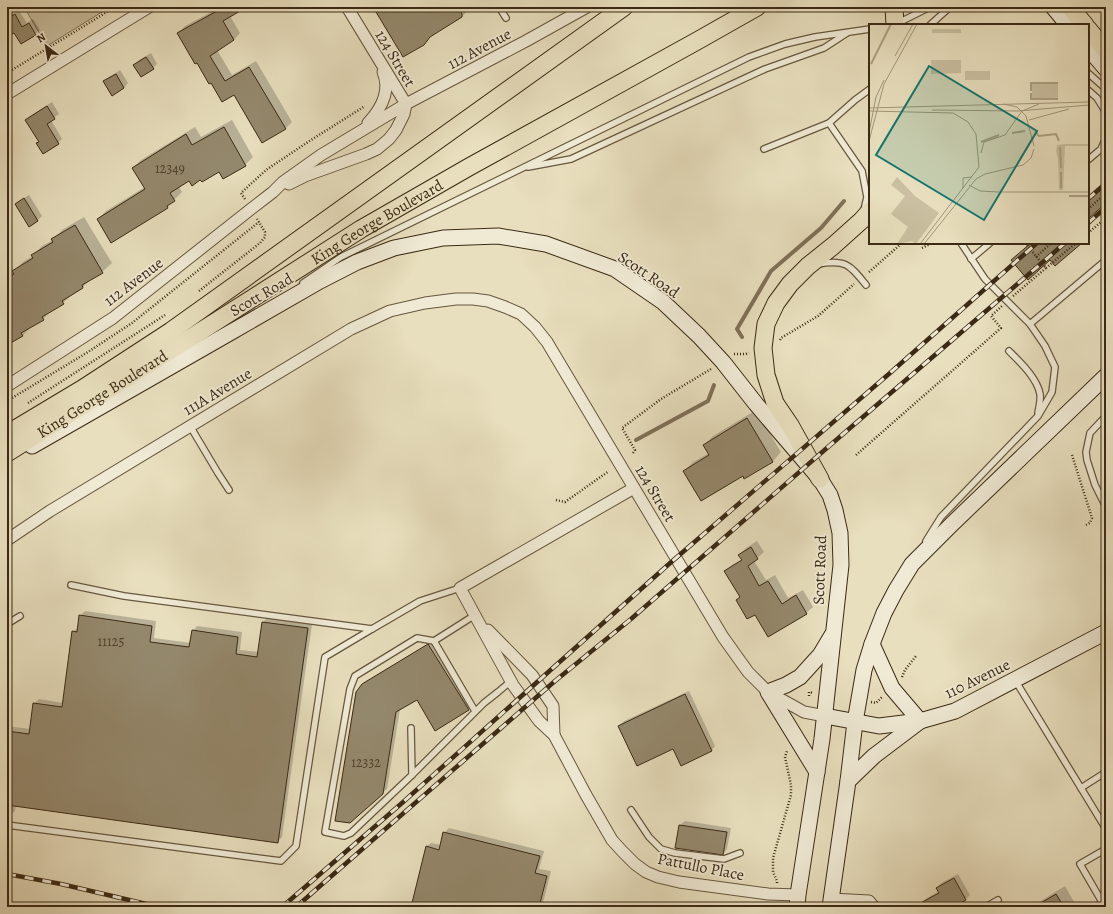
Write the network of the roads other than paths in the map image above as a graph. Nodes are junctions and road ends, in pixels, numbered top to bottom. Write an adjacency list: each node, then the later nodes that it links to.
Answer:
1 (149, 7): 29 (street)
2 (347, 7): 23 (street, 124 Street)
3 (500, 7): 12 (lane)
4 (587, 7): 30 (street, 112 Avenue)
5 (624, 7): 56 (main road, King George Boulevard)
6 (757, 7): 57 (main road, King George Boulevard)
7 (894, 7): 13 (main road)
8 (930, 7): 14 (lane)
9 (950, 7): 15 (lane)
10 (1053, 7): 16 (main road)
11 (1070, 7): 17 (main road)
12 (506, 18)
13 (894, 24)
14 (896, 24)
15 (931, 24)
16 (1067, 24)
17 (1084, 24)
18 (869, 29): 20 (lane)
19 (1089, 30): 22 (main road)
20 (849, 32): 38 (lane); 38 (lane)
21 (1089, 49): 24 (main road)
22 (1106, 51)
23 (380, 62): 30 (street, 124 Street); 33 (street)
24 (1106, 69)
25 (1089, 74): 26 (lane)
26 (1106, 89)
27 (869, 90): 32 (lane)
28 (1089, 91): 31 (lane)
29 (7, 94)
30 (406, 104): 33 (street, 112 Avenue); 39 (street, 112 Avenue)
31 (1106, 113)
32 (829, 123): 36 (lane); 40 (lane)
33 (361, 130): 39 (street, 112 Avenue)
34 (1106, 138): 35 (lane)
35 (1104, 148): 37 (lane)
36 (764, 149)
37 (1089, 159)
38 (520, 168): 49 (lane)
39 (273, 192): 52 (street, 112 Avenue)
40 (866, 216): 45 (main road)
41 (962, 244): 43 (lane)
42 (989, 244): 43 (lane)
43 (971, 259): 48 (lane)
44 (1106, 260): 48 (lane)
45 (808, 266): 46 (lane); 59 (main road)
46 (866, 285)
47 (456, 299): 55 (street, 111A Avenue); 60 (street, 124 Street)
48 (1030, 324): 53 (lane)
49 (233, 331): 58 (main road, Scott Road); 59 (main road, Scott Road)
50 (1010, 350): 53 (lane)
51 (1106, 376): 64 (main road)
52 (7, 386)
53 (1038, 416): 64 (lane)
54 (1106, 416): 62 (lane)
55 (190, 426): 61 (lane); 63 (street, 111A Avenue)
56 (7, 434)
57 (7, 453)
58 (7, 461)
59 (820, 479): 71 (main road, Scott Road)
60 (634, 488): 66 (street); 77 (street, 124 Street)
61 (229, 490)
62 (1106, 507)
63 (7, 540)
64 (912, 564): 74 (main road)
65 (71, 585): 70 (lane)
66 (460, 588): 68 (street, Pattullo Place); 70 (lane)
67 (20, 616): 69 (lane)
68 (476, 617): 73 (lane); 76 (street, Pattullo Place); 83 (street, Pattullo Place)
69 (7, 624)
70 (372, 629): 90 (lane)
71 (834, 631): 77 (main road); 79 (main road, Scott Road)
72 (1106, 632): 75 (main road, 110 Avenue)
73 (434, 641): 78 (lane); 86 (lane)
74 (872, 644): 80 (main road); 81 (main road)
75 (1015, 680): 80 (main road, 110 Avenue); 88 (lane)
76 (511, 681): 78 (lane); 83 (street, Pattullo Place)
77 (768, 692): 79 (street, 124 Street); 84 (main road)
78 (476, 711): 86 (lane)
79 (825, 716): 81 (main road, 110 Avenue); 84 (main road, Scott Road)
80 (920, 721): 81 (main road, 110 Avenue); 87 (main road)
81 (855, 722): 87 (main road)
82 (412, 728): 86 (lane)
83 (554, 735): 95 (street, Pattullo Place)
84 (817, 772): 95 (main road, Scott Road)
85 (1106, 772): 88 (lane)
86 (412, 775)
87 (848, 781): 96 (main road)
88 (1081, 788): 91 (lane)
89 (631, 810): 93 (lane)
90 (7, 825)
91 (1106, 829)
92 (1106, 849): 99 (lane)
93 (740, 853)
94 (998, 900): 98 (lane)
95 (797, 901)
96 (831, 903): 97 (street)
97 (874, 907)
98 (986, 907)
99 (1106, 907)

